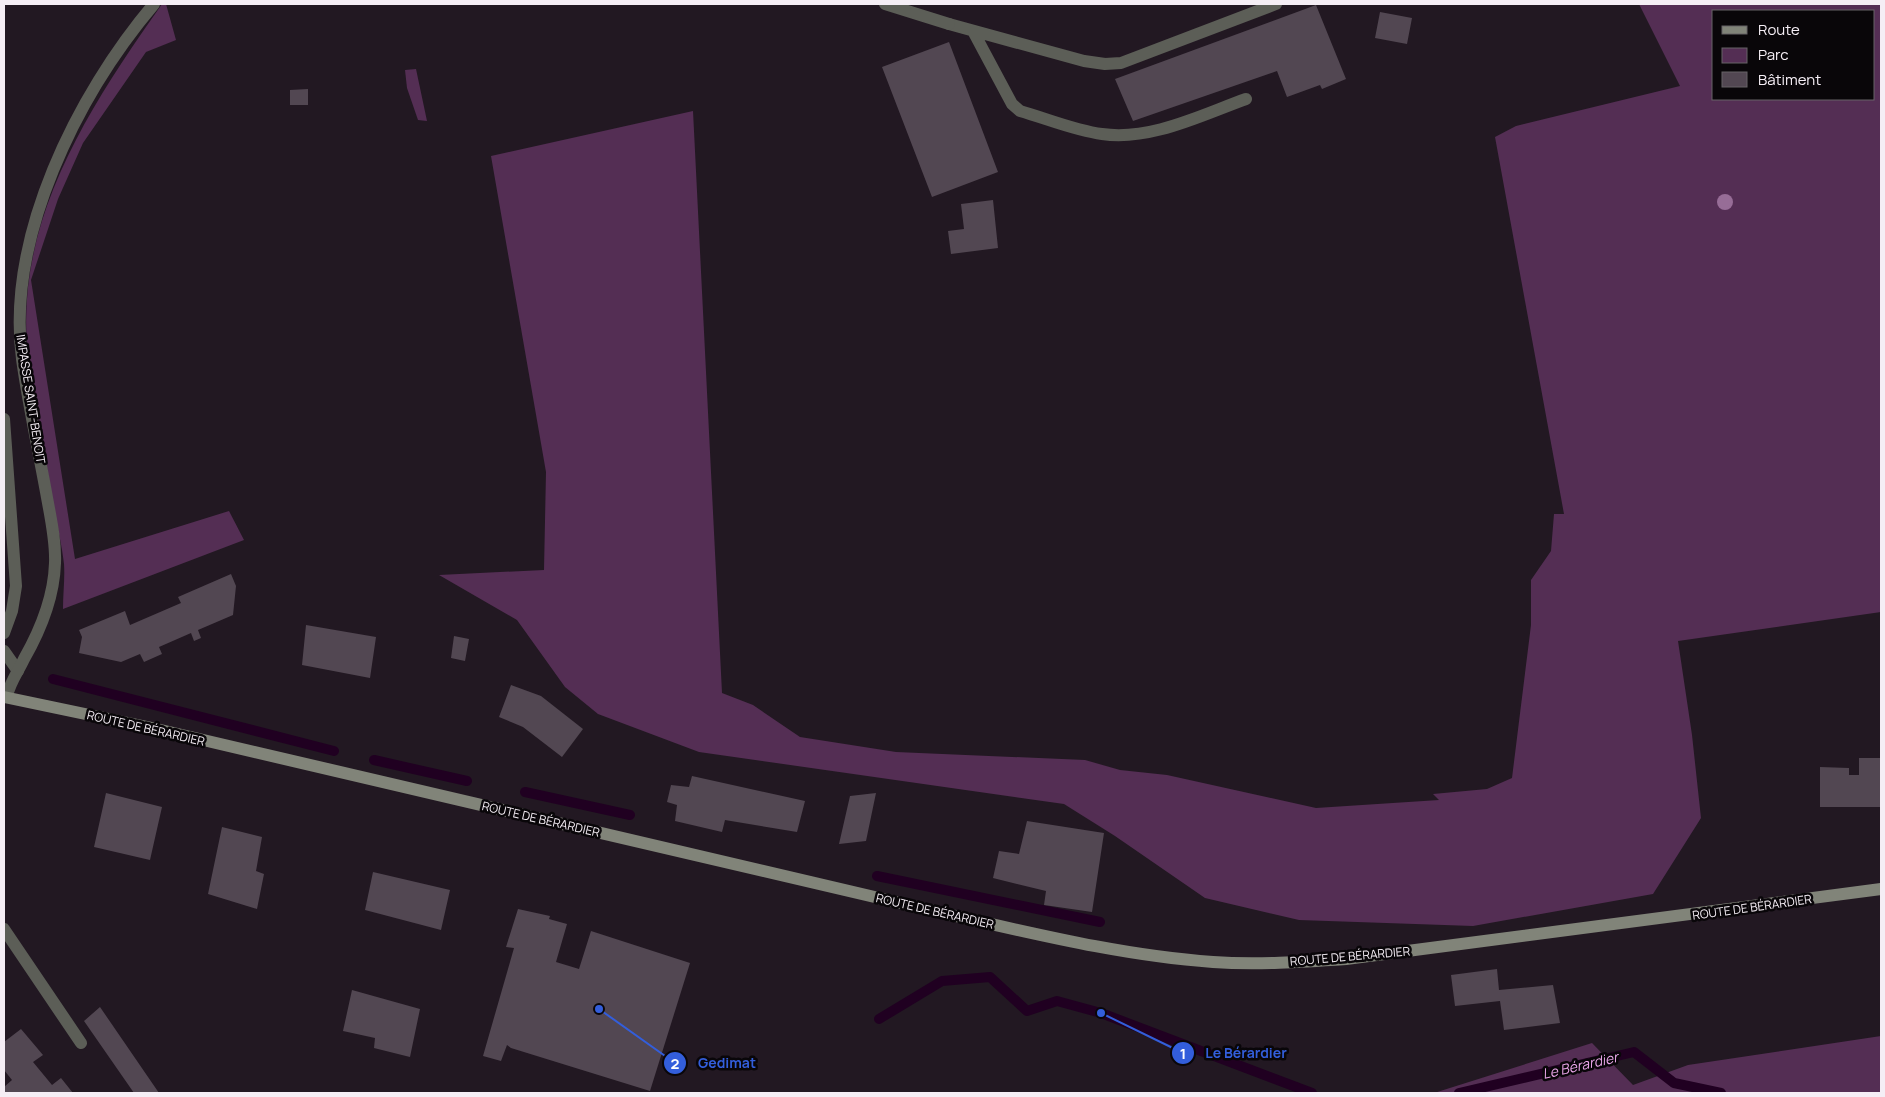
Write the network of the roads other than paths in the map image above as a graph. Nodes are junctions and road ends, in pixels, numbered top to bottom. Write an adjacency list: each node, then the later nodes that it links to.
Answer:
1 (154, 4): 9 (street, IMPASSE SAINT-BENOIT)
2 (885, 4): 4 (street)
3 (1276, 4): 4 (street)
4 (973, 31): 5 (street)
5 (1246, 99)
6 (4, 419): 7 (street)
7 (4, 633)
8 (4, 651): 9 (street)
9 (18, 671): 10 (street, IMPASSE SAINT-BENOIT)
10 (5, 697): 11 (main road, ROUTE DE BÉRARDIER)
11 (1881, 889)
12 (4, 929): 13 (street)
13 (80, 1043)

